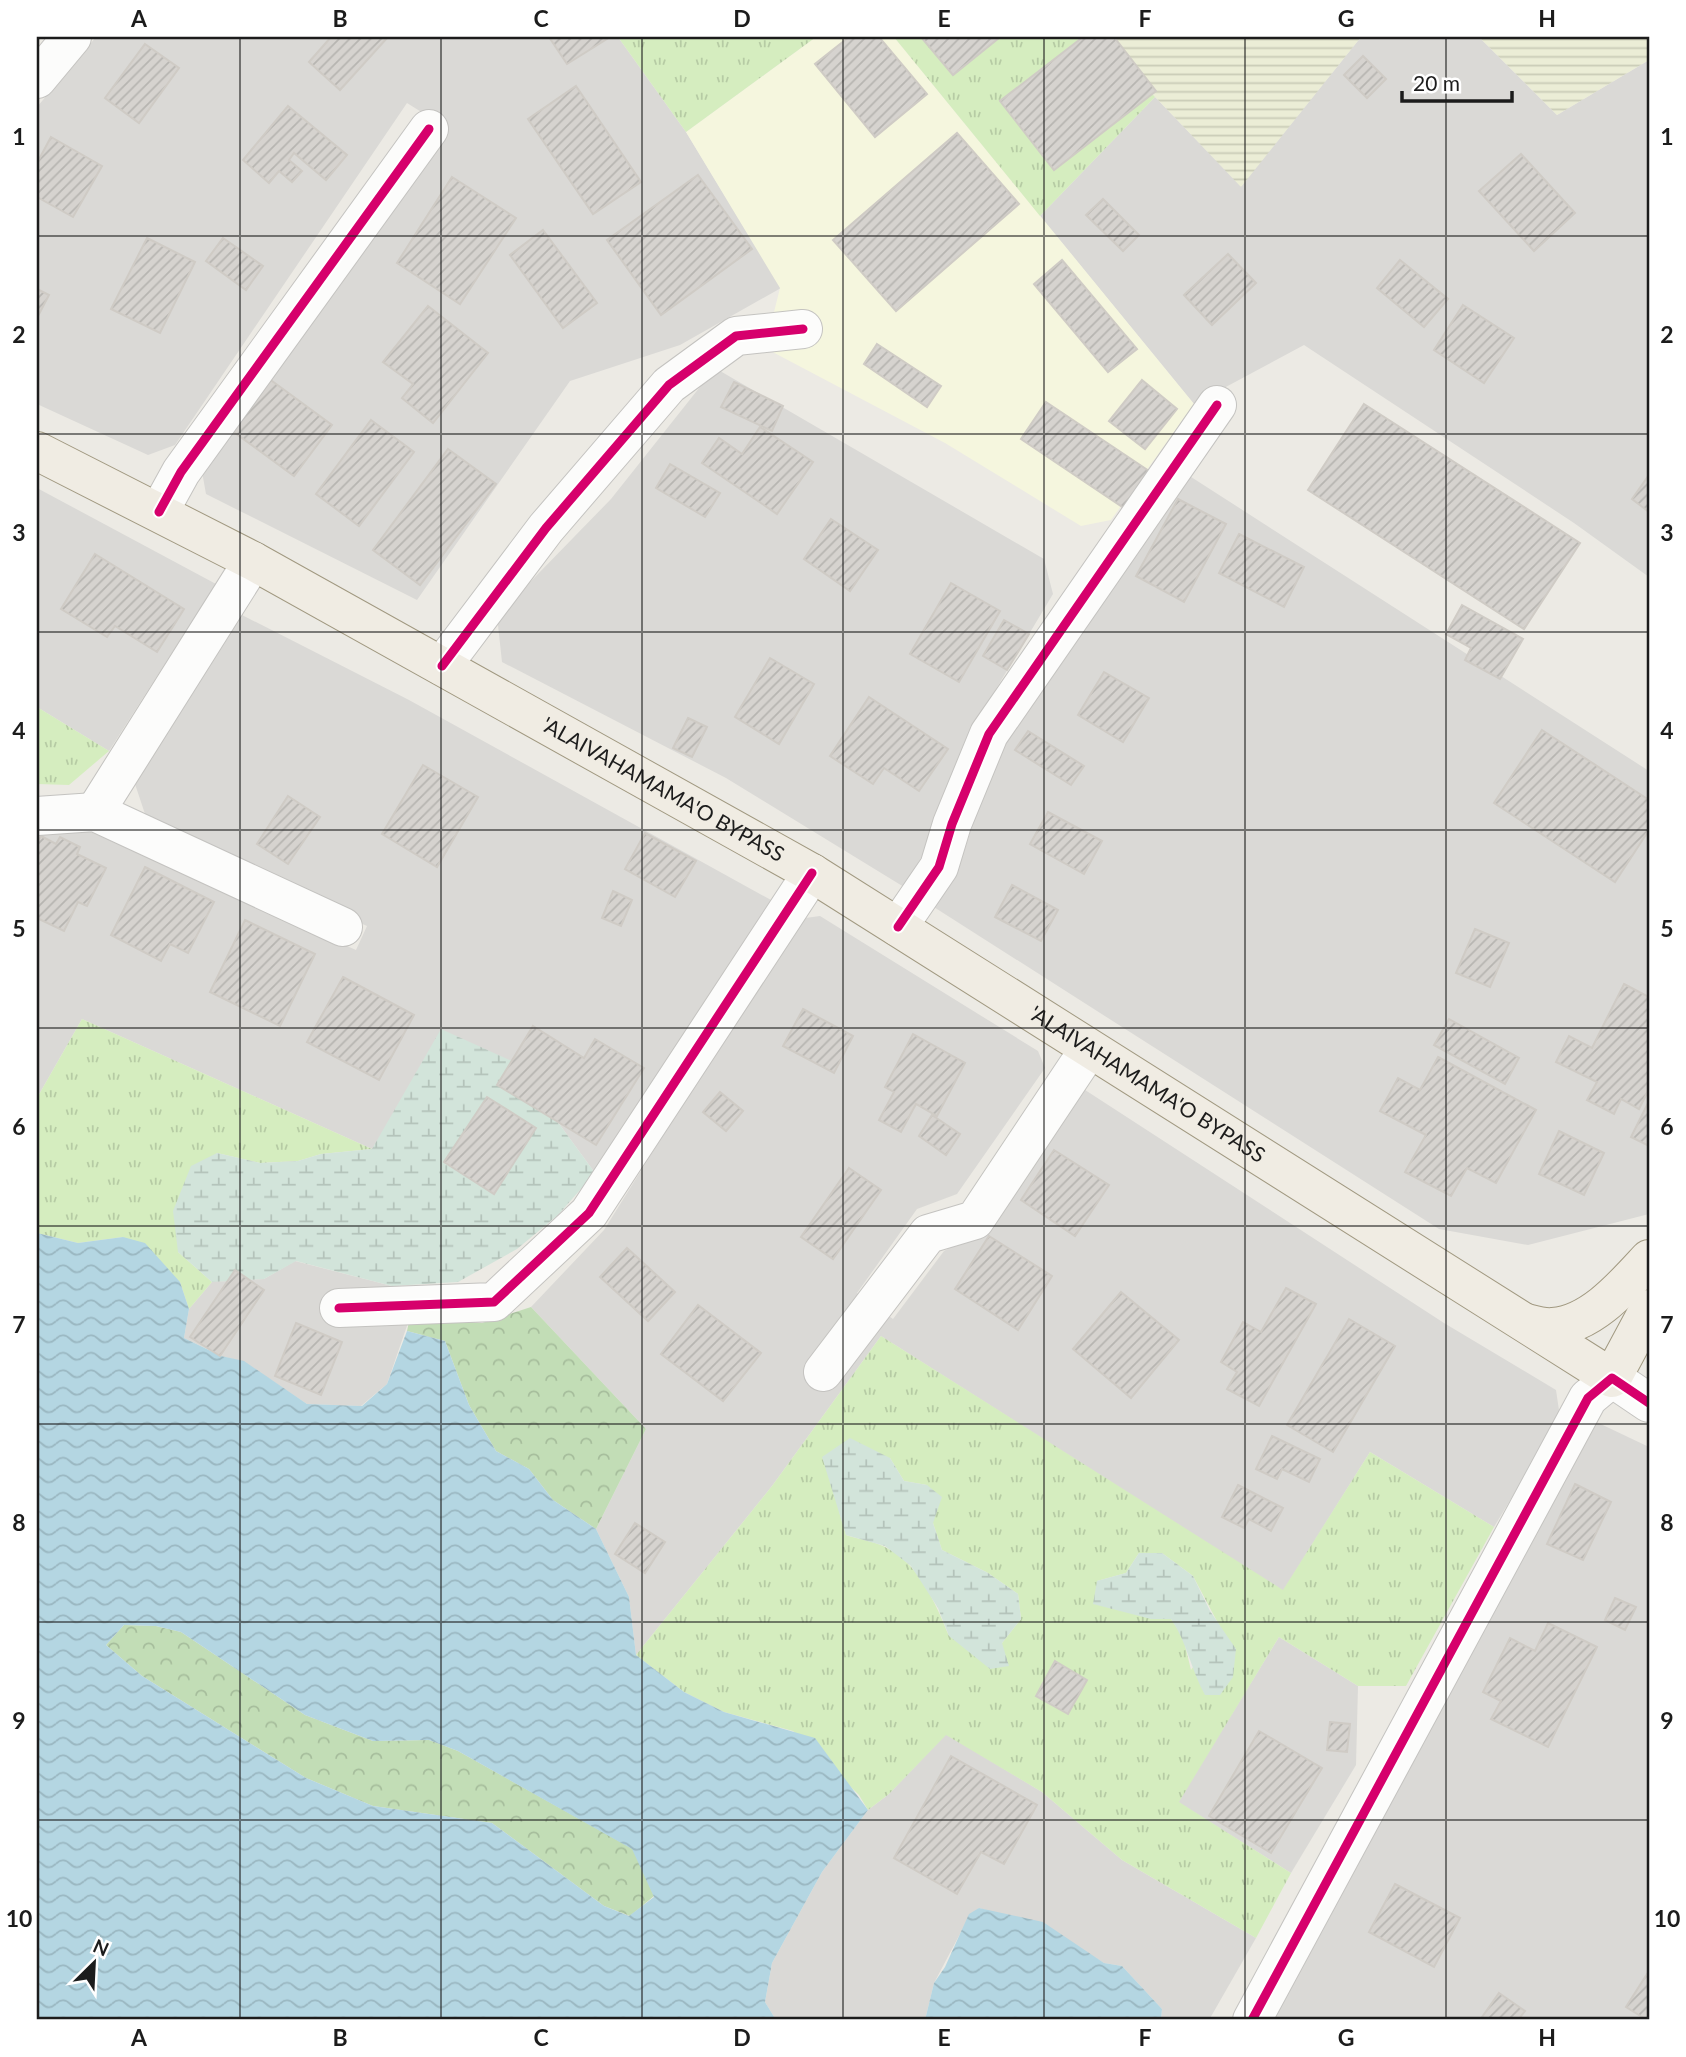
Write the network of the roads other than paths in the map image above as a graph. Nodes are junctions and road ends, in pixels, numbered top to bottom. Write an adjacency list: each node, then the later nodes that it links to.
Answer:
1 (72, 37): 2 (street)
2 (37, 79)
3 (429, 129): 7 (street)
4 (803, 329): 9 (street)
5 (1217, 405): 14 (street)
6 (37, 451): 7 (main road, 'ALAIVAHAMAMA'O BYPASS)
7 (159, 512): 8 (main road, 'ALAIVAHAMAMA'O BYPASS)
8 (253, 561): 9 (main road, 'ALAIVAHAMAMA'O BYPASS); 10 (street)
9 (442, 666): 12 (main road, 'ALAIVAHAMAMA'O BYPASS)
10 (95, 812): 11 (street); 13 (street)
11 (37, 816)
12 (812, 873): 14 (main road, 'ALAIVAHAMAMA'O BYPASS); 17 (street)
13 (343, 927)
14 (898, 927): 15 (main road, 'ALAIVAHAMAMA'O BYPASS)
15 (1089, 1049): 19 (main road, 'ALAIVAHAMAMA'O BYPASS); 20 (street)
16 (1649, 1261): 19 (main road); 21 (main road)
17 (340, 1308)
18 (1649, 1309): 21 (main road)
19 (1525, 1323): 21 (main road, 'ALAIVAHAMAMA'O BYPASS)
20 (823, 1372)
21 (1597, 1380): 22 (street); 23 (street)
22 (1649, 1403)
23 (1252, 2020)

